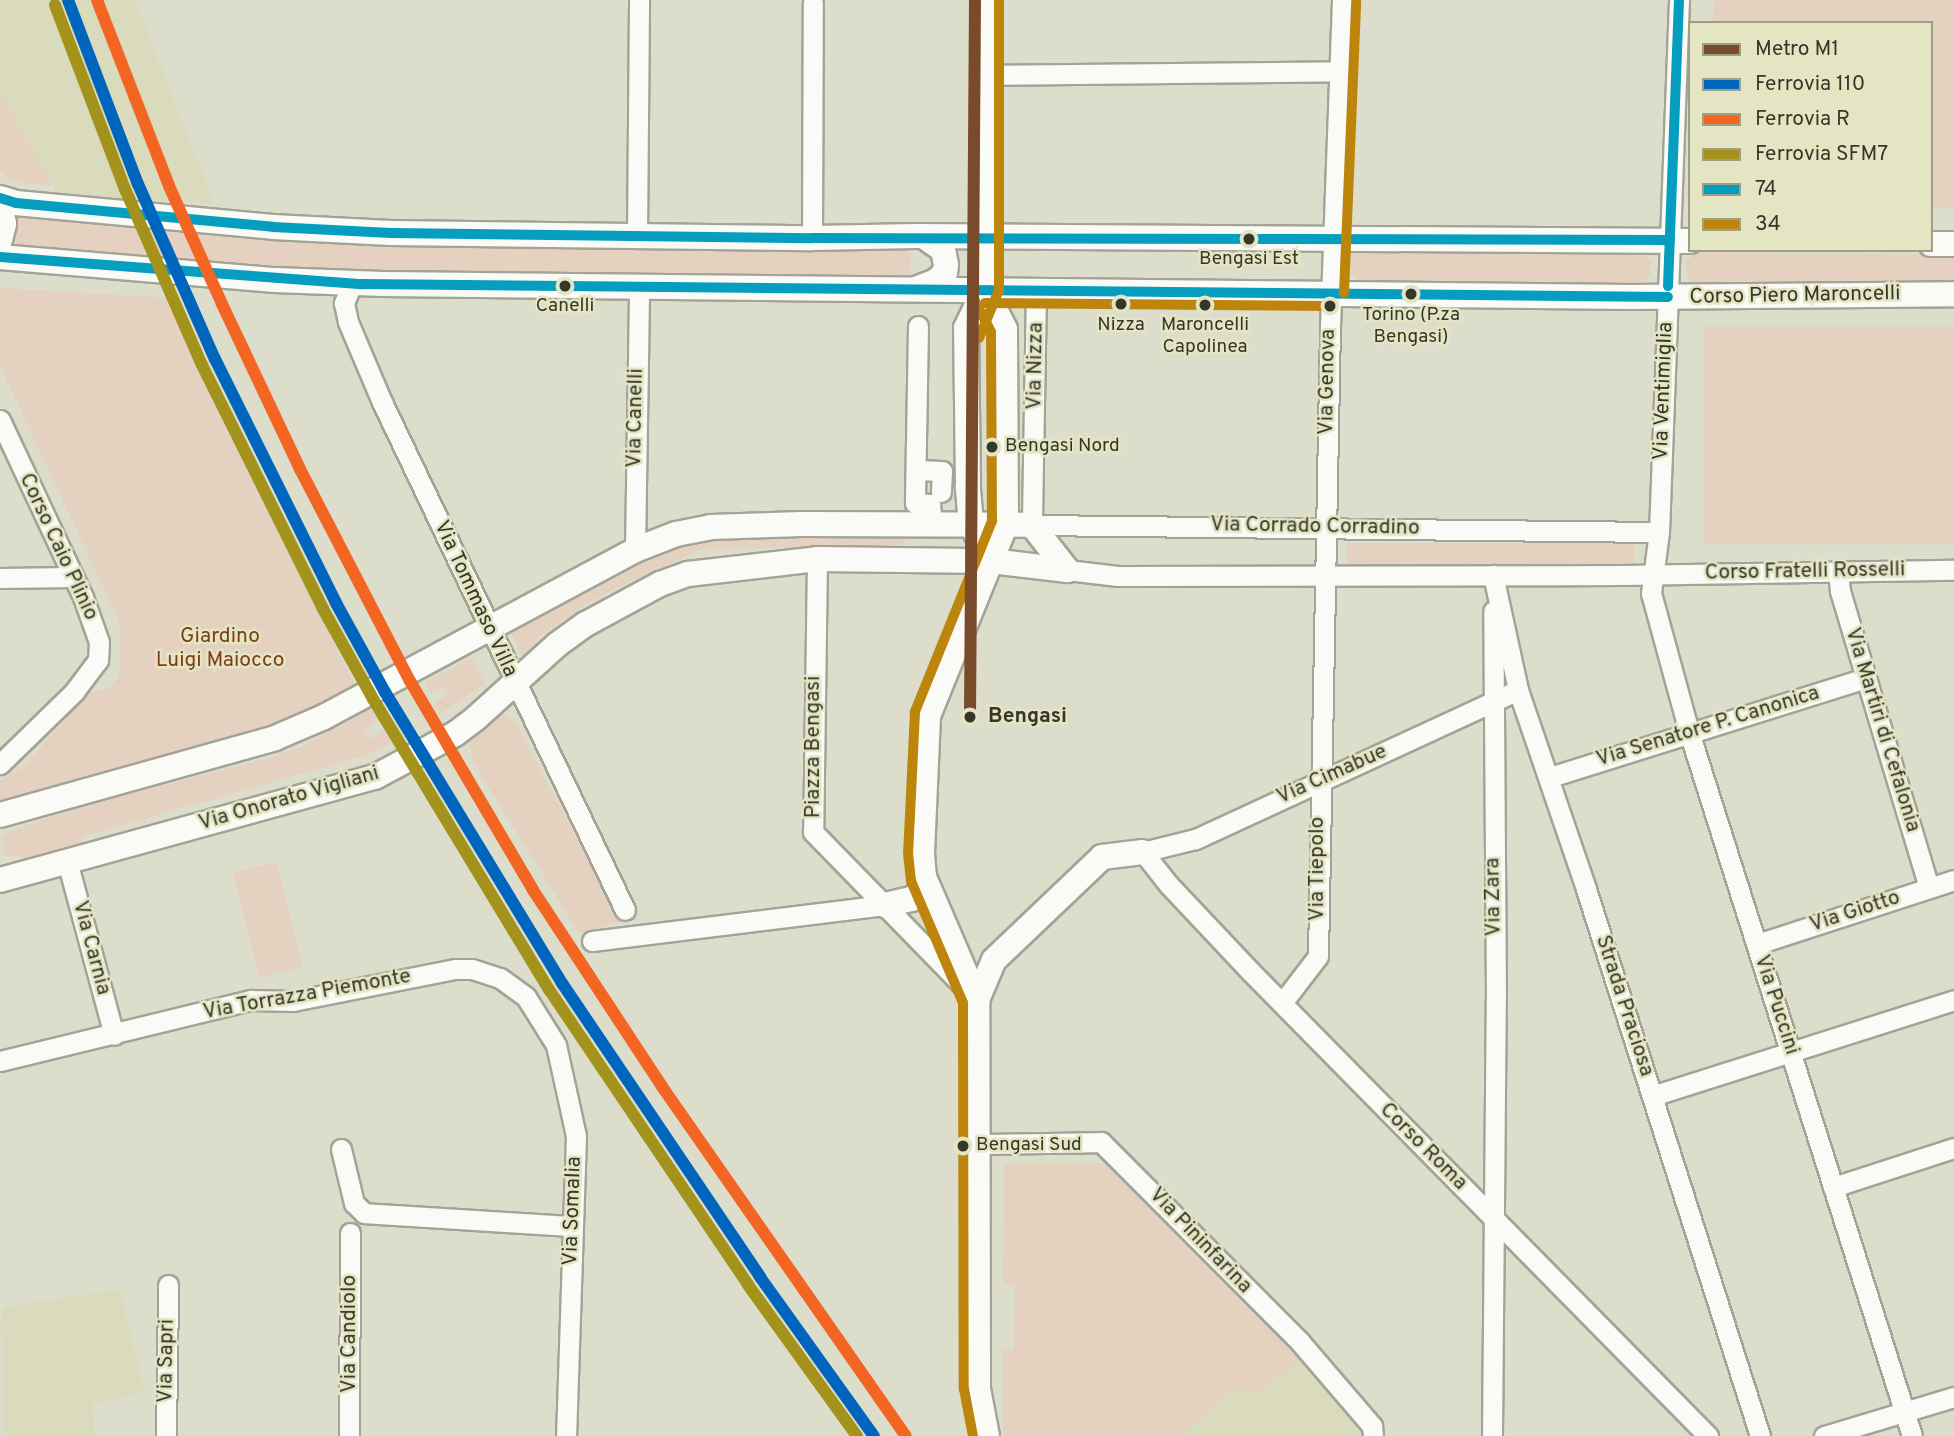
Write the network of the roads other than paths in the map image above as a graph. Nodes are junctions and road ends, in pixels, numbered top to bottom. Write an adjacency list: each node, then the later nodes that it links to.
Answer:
1 (639, 0): 10 (street)
2 (985, 0): 7 (street, Via Nizza)
3 (1342, 0): 6 (street, Via Genova)
4 (1679, 0): 16 (street, Via Ventimiglia)
5 (813, 3): 14 (street)
6 (1339, 71): 7 (street); 13 (street, Via Genova)
7 (985, 75): 12 (street, Via Nizza)
8 (0, 198): 10 (main road)
9 (0, 206): 15 (main road)
10 (636, 235): 14 (main road)
11 (923, 236): 12 (main road); 14 (main road); 22 (main road)
12 (986, 236): 13 (main road); 23 (main road, Via Nizza)
13 (1333, 238): 16 (main road); 25 (street, Via Genova)
14 (812, 239)
15 (0, 240)
16 (1680, 240): 27 (street, Via Ventimiglia)
17 (1933, 244): 18 (main road)
18 (1954, 244)
19 (0, 257): 20 (main road, Corso Piero Maroncelli)
20 (352, 284): 21 (main road, Corso Piero Maroncelli); 50 (street, Via Tommaso Villa)
21 (639, 286): 22 (main road, Corso Piero Maroncelli); 38 (street, Via Canelli)
22 (915, 289): 23 (main road, Corso Piero Maroncelli)
23 (985, 289): 24 (main road, Corso Piero Maroncelli); 33 (main road, Via Nizza); 34 (main road, Via Nizza)
24 (1036, 290): 25 (main road, Corso Piero Maroncelli); 35 (street, Via Nizza)
25 (1331, 292): 27 (main road, Corso Piero Maroncelli); 36 (street, Via Genova)
26 (1954, 294): 27 (main road, Corso Piero Maroncelli)
27 (1668, 297): 37 (street, Via Ventimiglia)
28 (918, 326): 30 (street)
29 (2, 428): 48 (street, Corso Caio Plinio)
30 (916, 470): 31 (street); 32 (street)
31 (941, 492)
32 (923, 508)
33 (971, 524): 34 (main road, Via Corrado Corradino); 38 (main road); 40 (main road, Via Nizza)
34 (1006, 524): 35 (main road, Via Corrado Corradino); 40 (main road, Via Nizza)
35 (1032, 525): 36 (street, Via Corrado Corradino); 41 (main road); 42 (main road)
36 (1325, 527): 37 (street, Via Corrado Corradino); 46 (street, Via Genova)
37 (1659, 532): 45 (street, Via Ventimiglia)
38 (635, 550): 50 (main road)
39 (817, 559): 40 (main road); 52 (main road, Via Onorato Vigliani); 67 (street, Piazza Bengasi)
40 (991, 561): 41 (main road); 65 (main road)
41 (1025, 565): 42 (main road)
42 (1068, 570): 46 (street)
43 (1954, 571): 44 (street, Corso Fratelli Rosselli)
44 (1838, 572): 45 (street, Corso Fratelli Rosselli); 51 (street, Via Martiri di Cefalonia)
45 (1655, 573): 47 (street); 56 (street, Via Puccini)
46 (1324, 574): 47 (street); 55 (street, Via Genova)
47 (1493, 575): 53 (street, Strada Praciosa); 54 (street, Via Zara)
48 (73, 577): 49 (street); 57 (street, Corso Caio Plinio)
49 (0, 578)
50 (489, 629): 52 (street, Via Tommaso Villa); 60 (main road)
51 (1866, 678): 56 (street, Via Senatore P. Canonica); 66 (street, Via Martiri di Cefalonia)
52 (516, 685): 62 (main road, Via Onorato Vigliani); 68 (street, Via Tommaso Villa)
53 (1518, 690): 54 (street, Via Cimabue); 58 (street, Strada Praciosa)
54 (1492, 701): 59 (street, Via Cimabue); 83 (street, Via Zara)
55 (1321, 723): 59 (street, Via Tiepolo)
56 (1689, 732): 58 (street, Via Senatore P. Canonica); 70 (street, Via Puccini)
57 (0, 764)
58 (1550, 776): 78 (street, Strada Praciosa)
59 (1319, 779): 61 (street, Via Cimabue); 74 (street, Via Tiepolo)
60 (0, 815)
61 (1143, 852): 72 (main road); 74 (street, Corso Roma)
62 (67, 861): 63 (main road, Via Onorato Vigliani); 75 (street, Via Carnia)
63 (0, 880)
64 (1954, 880): 66 (street, Via Giotto)
65 (927, 886): 67 (main road); 72 (main road)
66 (1929, 888): 70 (street, Via Giotto)
67 (885, 905): 69 (street); 72 (street, Piazza Bengasi)
68 (625, 910)
69 (592, 941)
70 (1757, 944): 76 (street, Via Puccini)
71 (526, 997): 75 (street, Via Torrazza Piemonte); 84 (street, Via Somalia)
72 (977, 1000): 79 (main road)
73 (1954, 1000): 76 (street)
74 (1282, 1003): 83 (street, Corso Roma)
75 (114, 1035): 77 (street, Via Torrazza Piemonte)
76 (1791, 1051): 78 (street); 82 (street, Via Puccini)
77 (0, 1061)
78 (1652, 1096): 98 (street, Strada Praciosa)
79 (977, 1144): 87 (main road); 95 (street, Via Pininfarina)
80 (1954, 1148): 82 (street)
81 (341, 1149): 84 (street)
82 (1833, 1187): 89 (street, Via Puccini)
83 (1494, 1219): 96 (street, Via Zara); 97 (street, Corso Roma)
84 (573, 1226): 92 (street, Via Somalia)
85 (351, 1233): 91 (street, Via Candiolo)
86 (168, 1285): 90 (street, Via Sapri)
87 (978, 1389): 93 (main road); 94 (main road)
88 (1954, 1396): 89 (street)
89 (1905, 1413): 99 (street); 100 (street, Via Puccini)
90 (166, 1436)
91 (349, 1436)
92 (566, 1436)
93 (970, 1436)
94 (987, 1436)
95 (1373, 1436)
96 (1492, 1436)
97 (1708, 1436)
98 (1760, 1436)
99 (1824, 1436)
100 (1912, 1436)

